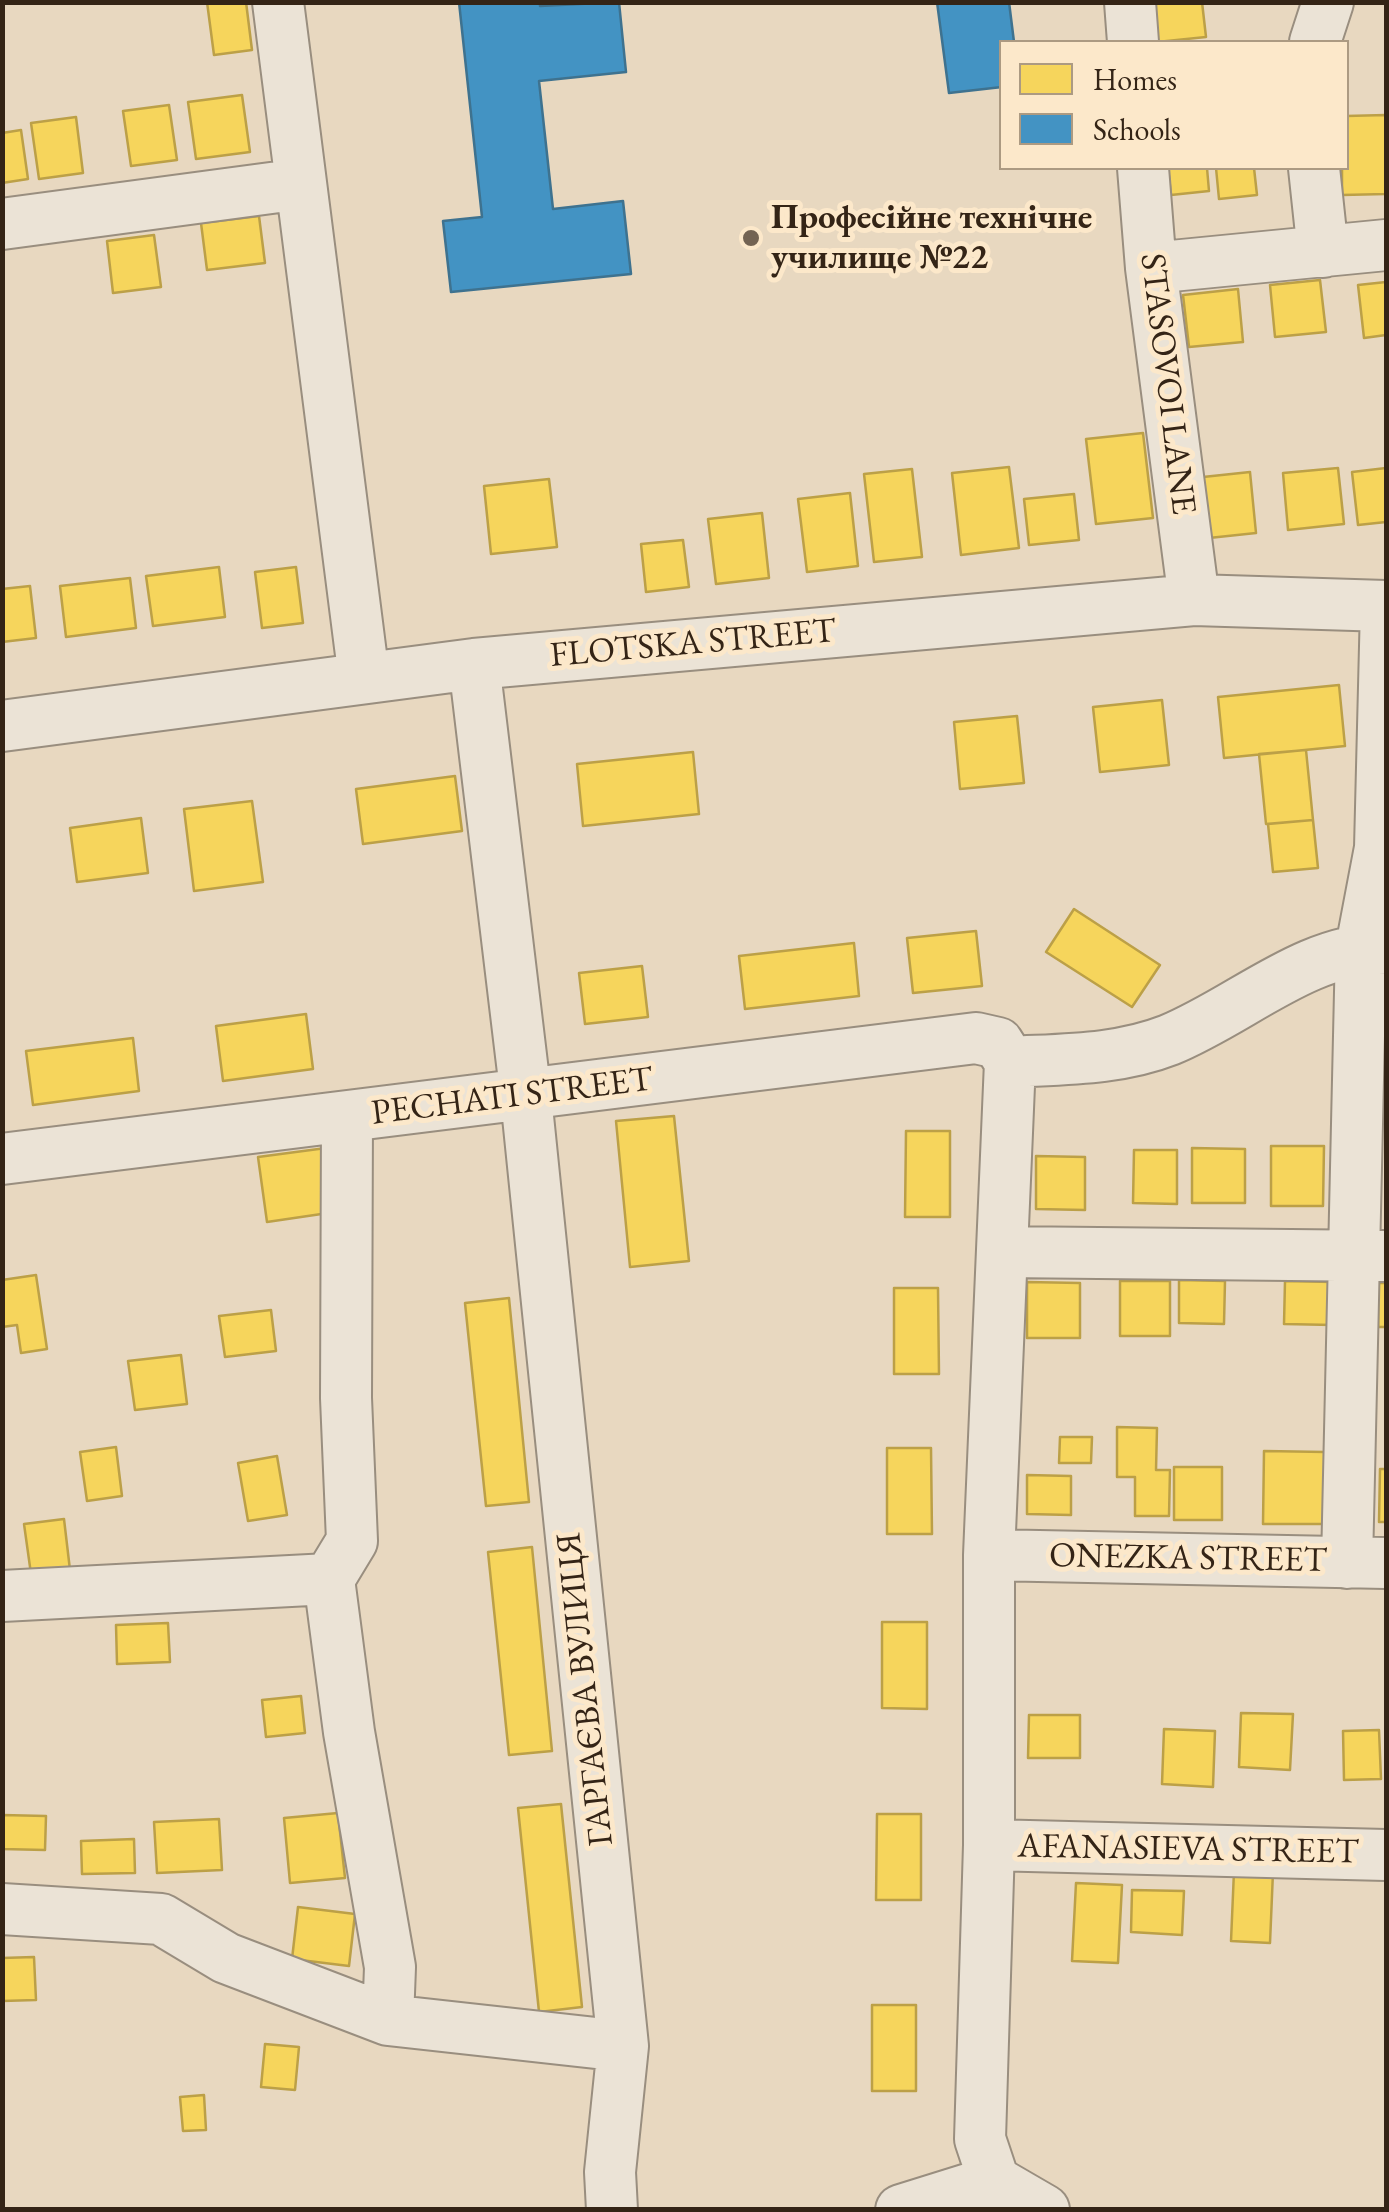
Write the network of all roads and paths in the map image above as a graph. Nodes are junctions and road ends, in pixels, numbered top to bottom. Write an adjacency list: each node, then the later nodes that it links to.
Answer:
1 (278, 2): 8 (street)
2 (1130, 2): 4 (street)
3 (1328, 2): 5 (street)
4 (1133, 40)
5 (1316, 40)
6 (1143, 170): 12 (street, STASOVOI LANE)
7 (1314, 170): 11 (street)
8 (301, 184): 9 (street); 16 (street)
9 (2, 224)
10 (1386, 245): 11 (street)
11 (1323, 252): 12 (street)
12 (1151, 268): 13 (street, STASOVOI LANE)
13 (1194, 600): 14 (street, FLOTSKA STREET); 15 (street, FLOTSKA STREET)
14 (1386, 606): 18 (street)
15 (474, 664): 16 (street, FLOTSKA STREET); 20 (street, ГАРГАЄВА ВУЛИЦЯ)
16 (364, 678): 17 (street, FLOTSKA STREET)
17 (2, 726)
18 (1374, 948): 19 (street); 24 (street)
19 (1010, 1062): 20 (street, PECHATI STREET); 23 (street)
20 (526, 1097): 21 (street, PECHATI STREET); 33 (street, ГАРГАЄВА ВУЛИЦЯ)
21 (347, 1116): 22 (street, PECHATI STREET); 27 (street)
22 (2, 1159)
23 (1003, 1252): 24 (street); 25 (street)
24 (1370, 1256): 26 (street)
25 (989, 1555): 26 (street, ONEZKA STREET); 29 (street)
26 (1367, 1563)
27 (330, 1579): 28 (street); 32 (street)
28 (2, 1596)
29 (989, 1845): 30 (street, AFANASIEVA STREET); 34 (street)
30 (1386, 1855)
31 (2, 1909): 32 (street)
32 (388, 2020): 33 (street)
33 (623, 2046): 35 (street, ГАРГАЄВА ВУЛИЦЯ)
34 (994, 2182): 36 (street); 37 (street)
35 (612, 2210)
36 (901, 2210)
37 (1044, 2210)

